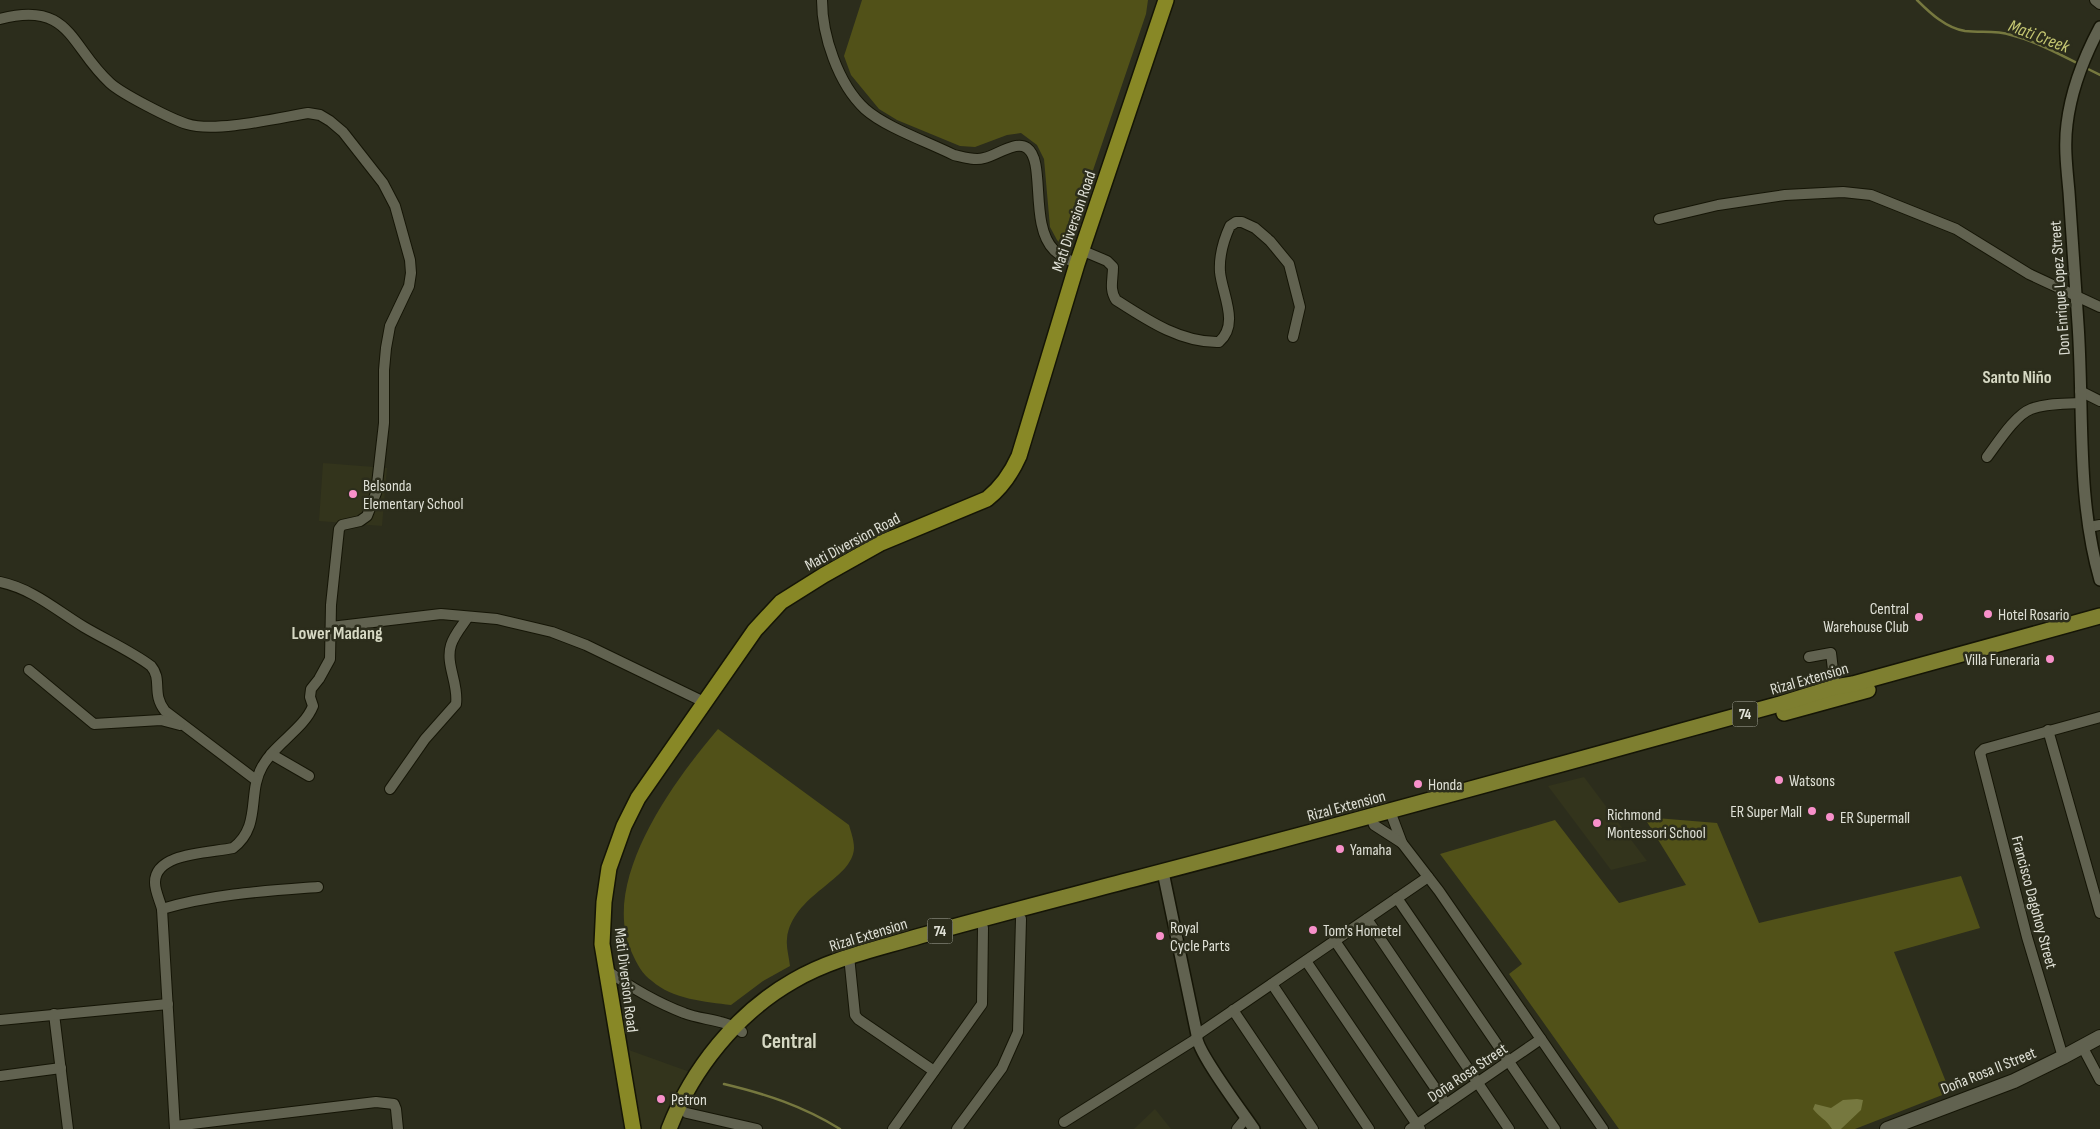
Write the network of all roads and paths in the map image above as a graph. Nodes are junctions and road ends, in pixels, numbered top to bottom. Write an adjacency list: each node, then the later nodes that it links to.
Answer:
1 (822, 0): 8 (street)
2 (1166, 0): 8 (highway, Mati Diversion Road)
3 (2095, 0): 4 (street)
4 (2100, 4)
5 (0, 19): 20 (street)
6 (2100, 27): 9 (street, Don Enrique Lopez Street)
7 (1659, 218): 9 (street)
8 (1079, 257): 11 (street); 25 (highway, Mati Diversion Road)
9 (2076, 295): 10 (street); 12 (street, Don Enrique Lopez Street)
10 (2100, 307)
11 (1293, 337)
12 (2080, 397): 13 (street); 14 (street); 15 (street, Don Enrique Lopez Street)
13 (2100, 401)
14 (1987, 457)
15 (2094, 526): 16 (street, Don Enrique Lopez Street)
16 (2100, 580)
17 (0, 582): 27 (street)
18 (2100, 616): 24 (main road, Rizal Extension / 74)
19 (468, 618): 20 (street); 25 (street); 32 (street)
20 (331, 627): 29 (street)
21 (2100, 627): 33 (main road, Rizal Extension / 74)
22 (1809, 657): 24 (street)
23 (30, 670): 27 (street)
24 (1835, 687): 33 (main road, Rizal Extension / 74)
25 (704, 702): 48 (highway, Mati Diversion Road)
26 (2100, 717): 28 (street)
27 (184, 726): 31 (street)
28 (2048, 730): 41 (street); 59 (street, Francisco Dagohoy Street)
29 (271, 754): 30 (street); 31 (street)
30 (309, 776)
31 (256, 780): 40 (street)
32 (390, 789)
33 (1392, 815): 34 (main road, Rizal Extension / 74); 35 (street)
34 (1373, 821): 35 (street); 36 (main road, Rizal Extension / 74)
35 (1402, 843): 37 (street)
36 (1164, 877): 43 (main road, Rizal Extension / 74); 46 (main road, Rizal Extension / 74); 56 (street)
37 (1428, 877): 39 (street); 57 (street)
38 (318, 887): 40 (street)
39 (1397, 898): 42 (street); 60 (street)
40 (162, 909): 50 (street)
41 (2100, 913)
42 (1367, 918): 45 (street); 65 (street)
43 (1021, 919): 44 (main road, Rizal Extension / 74); 79 (street)
44 (983, 928): 46 (main road, Rizal Extension / 74); 62 (street)
45 (1335, 941): 47 (street); 66 (street)
46 (850, 961): 54 (main road, Rizal Extension / 74); 62 (street)
47 (1306, 961): 49 (street); 71 (street)
48 (605, 969): 54 (street); 74 (highway, Mati Diversion Road)
49 (1272, 984): 51 (street); 83 (street)
50 (168, 1004): 52 (street); 70 (street)
51 (1233, 1010): 56 (street); 82 (street)
52 (54, 1014): 53 (street); 61 (street)
53 (0, 1020)
54 (739, 1029): 67 (main road, Rizal Extension / 74); 75 (main road, Rizal Extension / 74)
55 (2100, 1036): 58 (main road, Doña Rosa II Street)
56 (1197, 1037): 68 (street); 69 (street)
57 (1541, 1039): 60 (street, Doña Rosa Street); 86 (street)
58 (2082, 1046): 59 (main road, Doña Rosa II Street); 64 (street)
59 (2062, 1058): 87 (main road, Doña Rosa II Street)
60 (1509, 1061): 65 (street, Doña Rosa Street); 85 (street)
61 (60, 1068): 63 (street); 72 (street)
62 (934, 1071): 78 (street)
63 (0, 1076)
64 (2100, 1080)
65 (1477, 1083): 66 (street, Doña Rosa Street); 84 (street)
66 (1446, 1104): 71 (street, Doña Rosa Street)
67 (687, 1113): 76 (main road, Rizal Extension / 74); 77 (street)
68 (1246, 1118): 80 (street); 81 (street)
69 (1064, 1122)
70 (175, 1127): 73 (street)
71 (1415, 1127)
72 (68, 1129)
73 (398, 1129)
74 (632, 1129)
75 (669, 1129)
76 (680, 1129)
77 (757, 1129)
78 (893, 1129)
79 (956, 1129)
80 (1237, 1129)
81 (1254, 1129)
82 (1313, 1129)
83 (1370, 1129)
84 (1509, 1129)
85 (1555, 1129)
86 (1603, 1129)
87 (1887, 1129)

